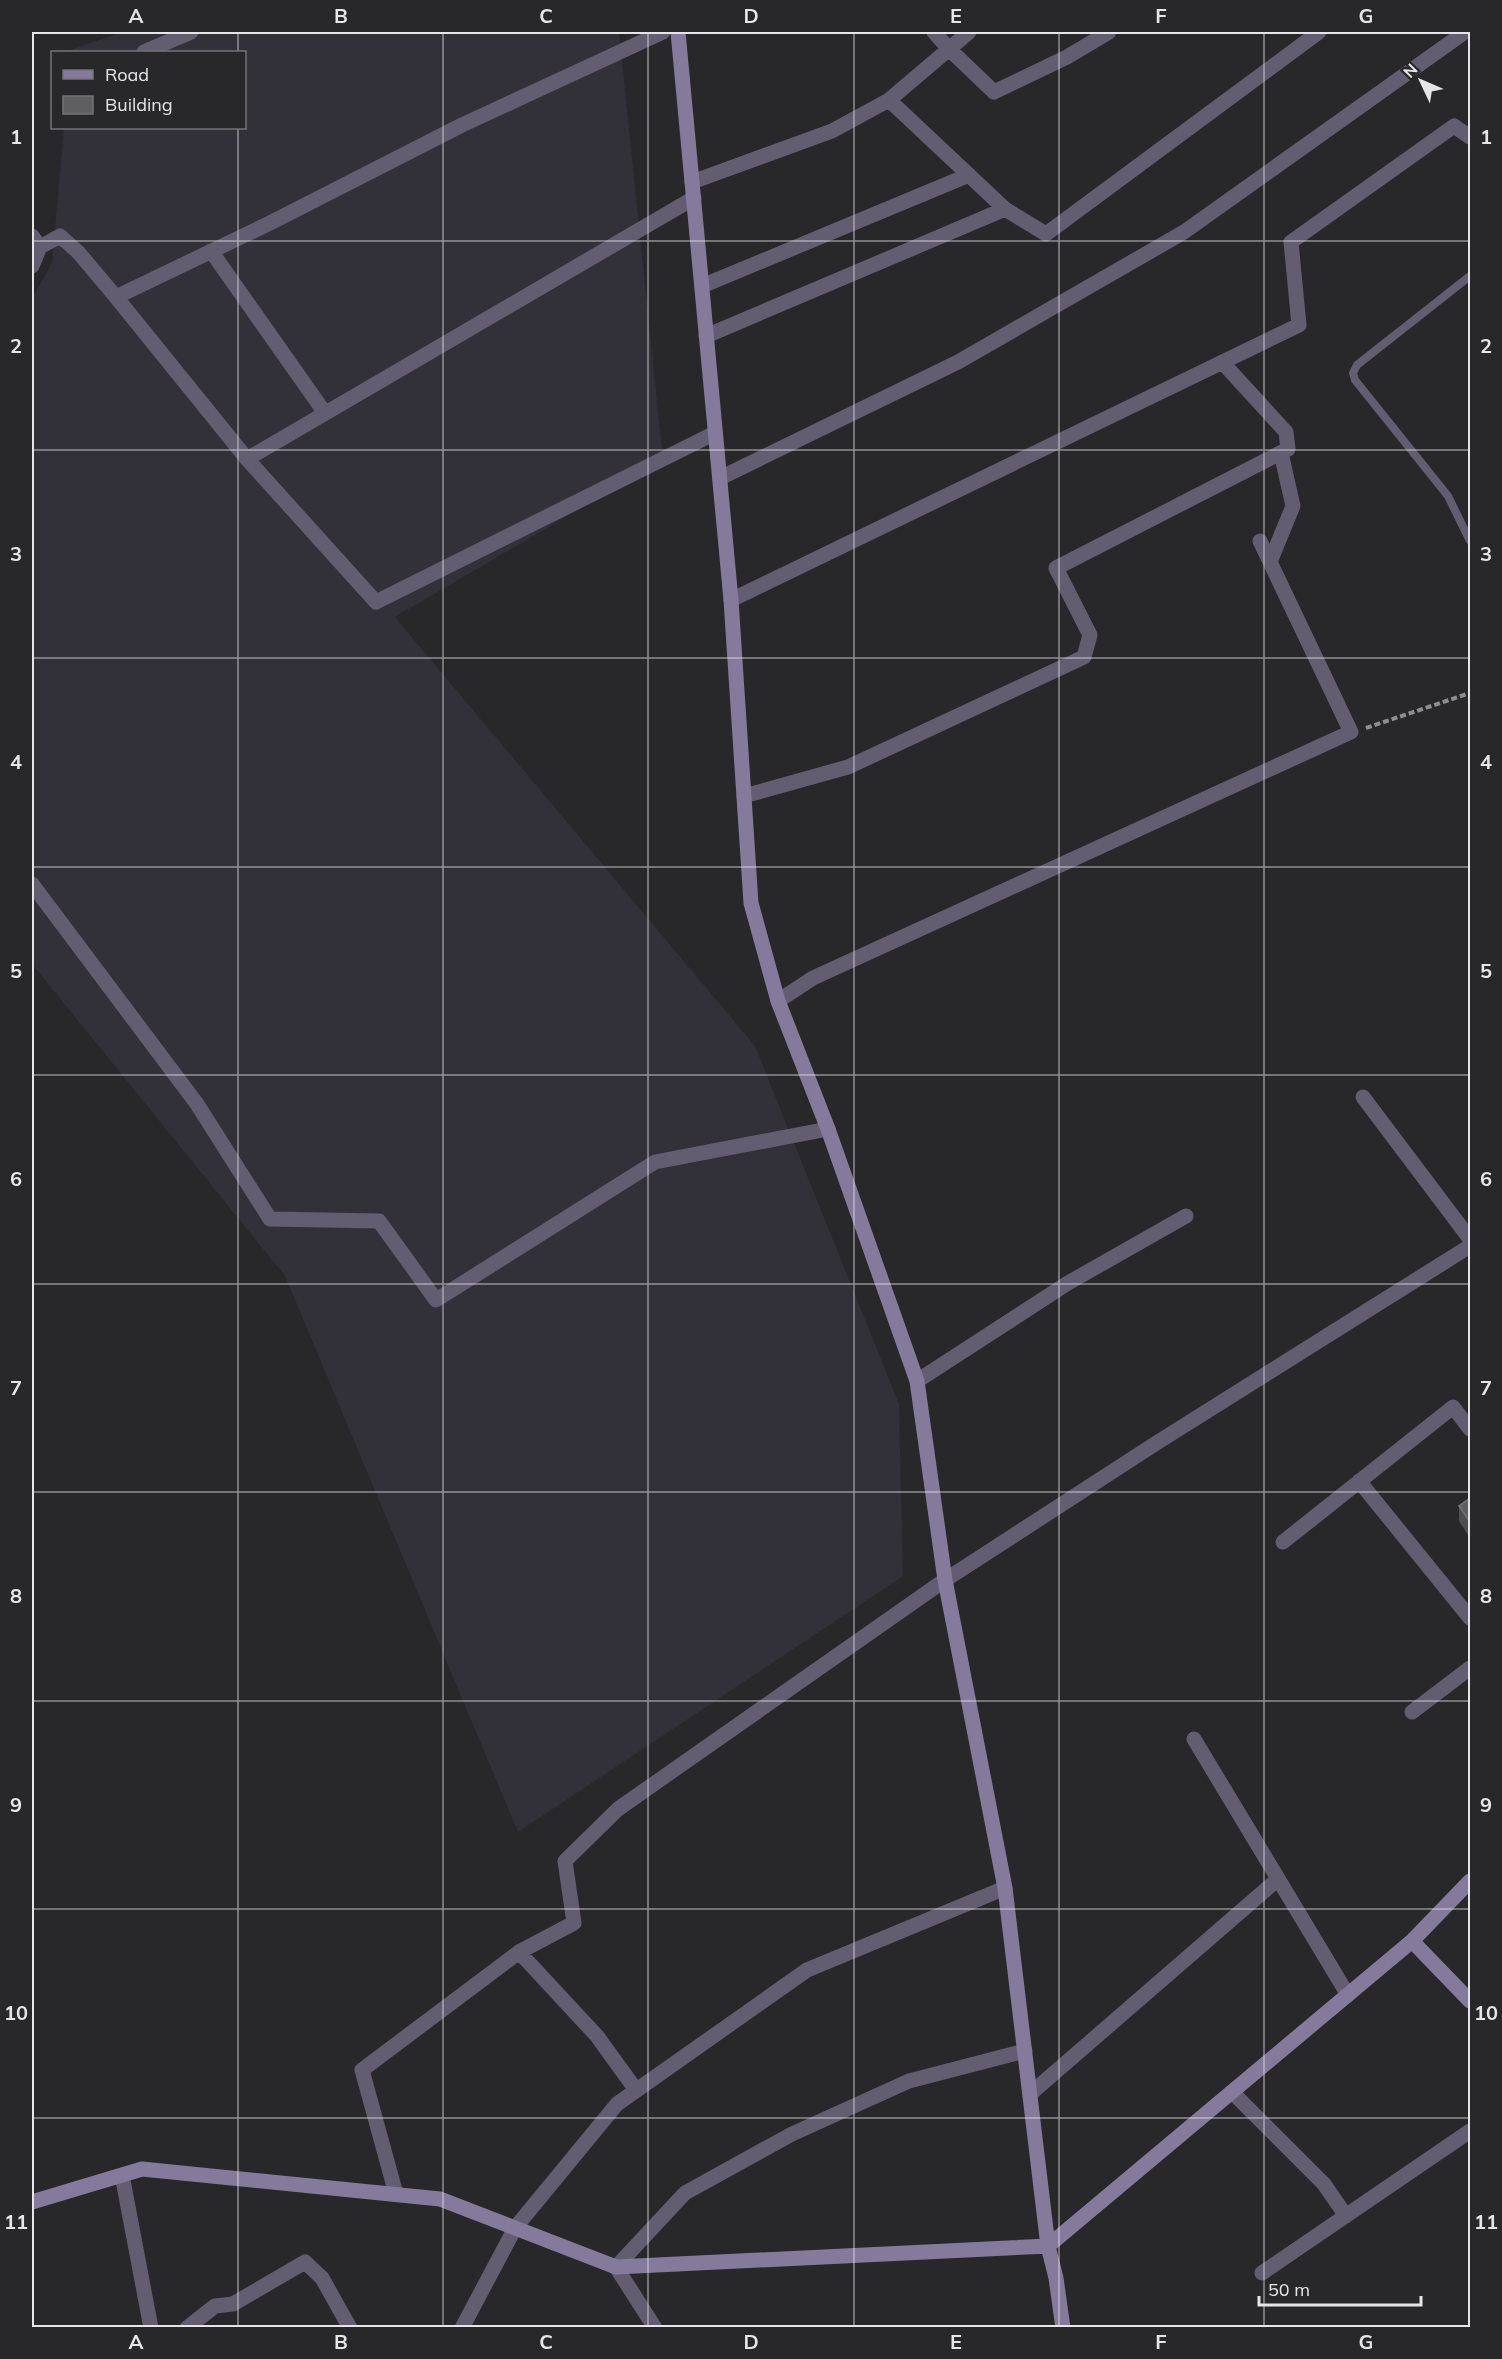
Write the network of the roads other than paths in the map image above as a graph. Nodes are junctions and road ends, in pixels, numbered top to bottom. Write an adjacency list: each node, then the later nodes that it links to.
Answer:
1 (191, 32): 10 (street)
2 (663, 32): 18 (street)
3 (678, 32): 14 (main road)
4 (934, 32): 9 (street)
5 (969, 32): 9 (street)
6 (1108, 32): 9 (street)
7 (1318, 32): 16 (street)
8 (1466, 32): 29 (street)
9 (949, 49): 11 (street)
10 (146, 51)
11 (889, 100): 13 (street); 14 (street)
12 (1470, 137): 24 (street)
13 (969, 175): 16 (street); 21 (street)
14 (692, 182): 15 (main road)
15 (694, 198): 21 (main road); 25 (street)
16 (1005, 209): 23 (street)
17 (36, 242): 19 (street); 22 (street)
18 (211, 251): 22 (street); 25 (street)
19 (32, 266)
20 (1470, 276): 31 (lane)
21 (702, 286): 23 (main road)
22 (116, 297): 28 (street)
23 (706, 336): 26 (main road)
24 (1222, 362): 27 (street); 33 (street)
25 (325, 413): 28 (street)
26 (715, 434): 28 (street); 29 (main road)
27 (1281, 453): 32 (street); 34 (street)
28 (247, 459)
29 (720, 478): 33 (main road)
30 (1260, 541): 32 (street)
31 (1470, 541)
32 (1270, 562): 36 (street)
33 (731, 600): 34 (main road)
34 (744, 796): 36 (main road)
35 (32, 884): 38 (street)
36 (778, 1001): 38 (main road)
37 (1363, 1097): 40 (street)
38 (828, 1129): 42 (main road)
39 (1186, 1216): 42 (street)
40 (1470, 1239)
41 (1470, 1246): 46 (street)
42 (917, 1381): 46 (main road)
43 (1470, 1429): 44 (street)
44 (1359, 1481): 45 (street); 47 (street)
45 (1283, 1542)
46 (945, 1580): 53 (main road); 55 (street)
47 (1470, 1618)
48 (1470, 1668): 49 (street)
49 (1412, 1712)
50 (1194, 1739): 51 (street)
51 (1278, 1879): 56 (street); 61 (street)
52 (1470, 1881): 54 (main road)
53 (1005, 1888): 58 (main road); 59 (street)
54 (1412, 1941): 56 (main road); 57 (main road)
55 (519, 1952): 59 (street); 64 (street)
56 (1348, 1995): 60 (main road)
57 (1470, 2001)
58 (1025, 2050): 61 (main road); 69 (street)
59 (636, 2090): 67 (street)
60 (1232, 2092): 66 (street); 68 (main road)
61 (1030, 2094): 68 (main road)
62 (1470, 2131): 66 (street)
63 (122, 2175): 64 (main road); 65 (main road); 71 (street)
64 (396, 2194): 67 (main road)
65 (32, 2202)
66 (1346, 2216): 70 (street)
67 (515, 2228): 69 (main road); 74 (street)
68 (1048, 2246): 69 (main road); 76 (main road)
69 (616, 2267): 75 (street)
70 (1262, 2273)
71 (151, 2328)
72 (187, 2328): 73 (street)
73 (350, 2328)
74 (462, 2328)
75 (655, 2328)
76 (1063, 2328)

